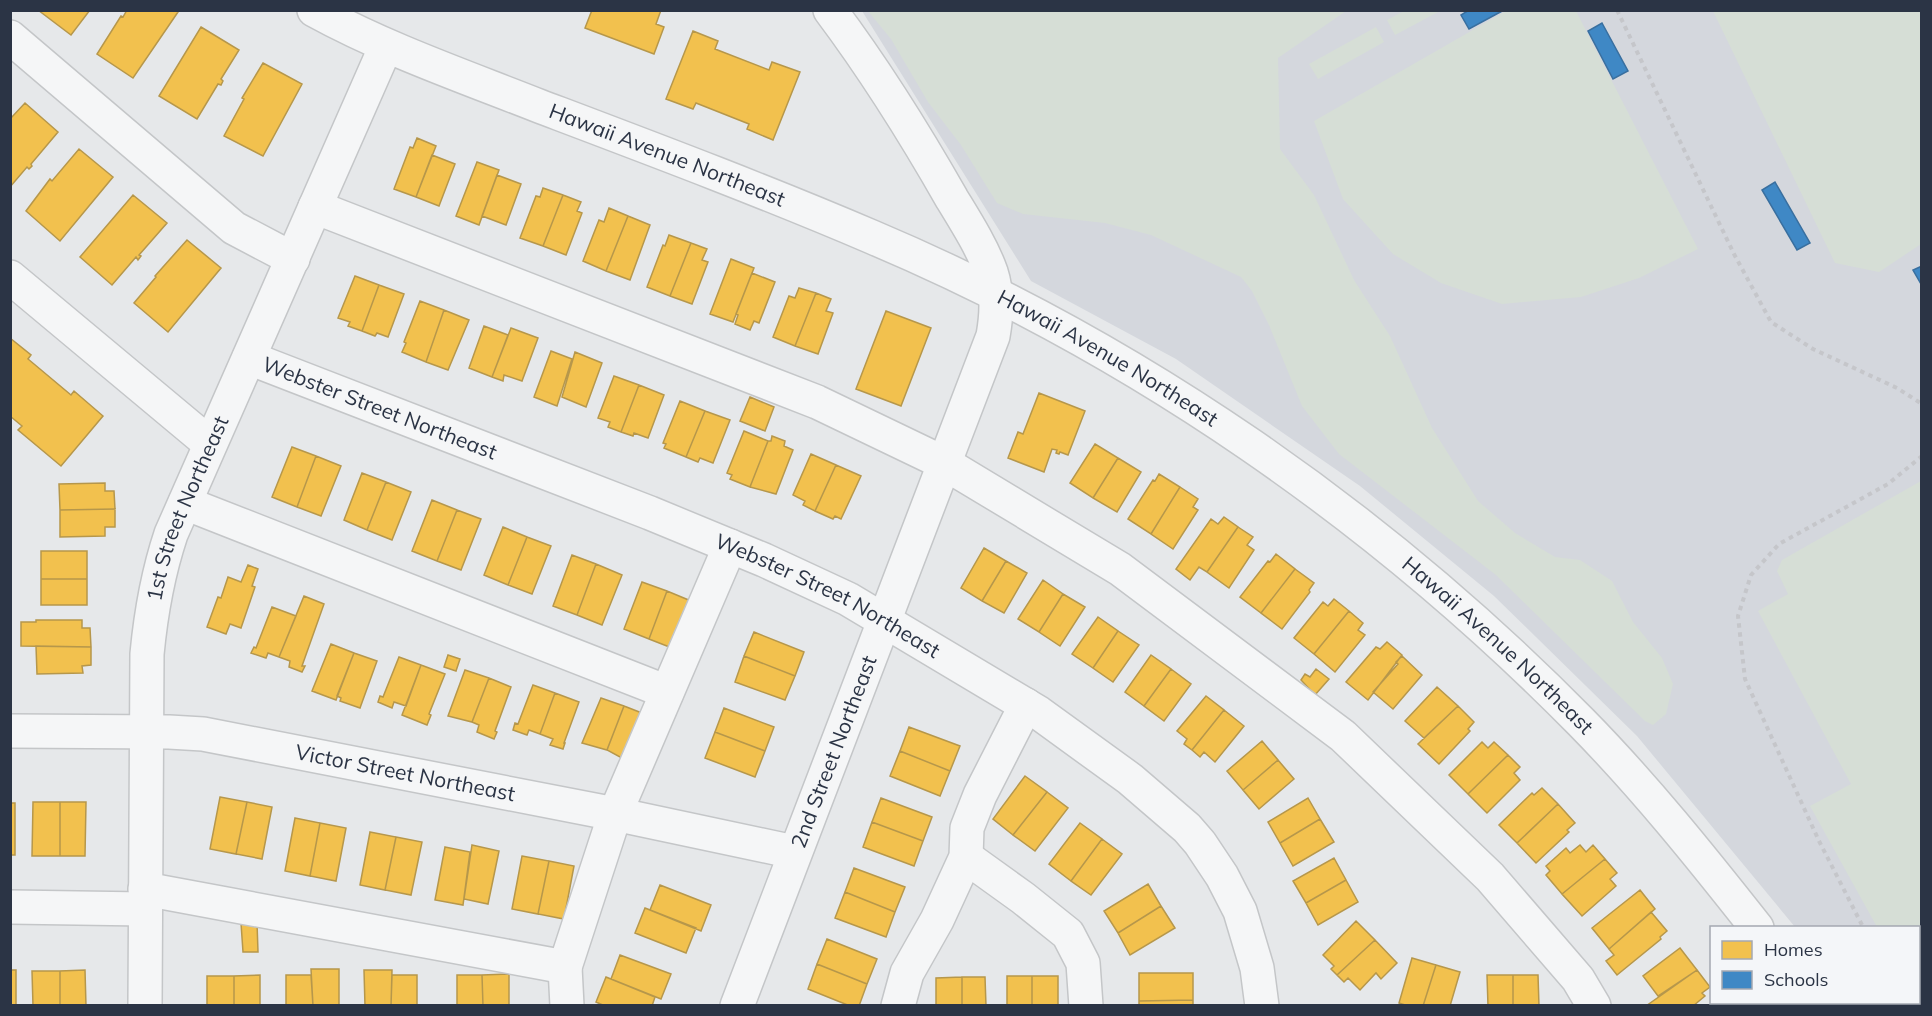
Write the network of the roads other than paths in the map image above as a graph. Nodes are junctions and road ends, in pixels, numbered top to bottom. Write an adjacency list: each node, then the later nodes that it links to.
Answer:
1 (314, 10): 4 (street, Hawaii Avenue Northeast)
2 (830, 10): 8 (street, 2nd Street Northeast)
3 (10, 37): 6 (street)
4 (386, 46): 5 (street, 1st Street Northeast); 8 (street, Hawaii Avenue Northeast)
5 (315, 207): 6 (street, 1st Street Northeast); 11 (street)
6 (293, 259): 9 (street, 1st Street Northeast)
7 (10, 278): 10 (street)
8 (996, 295): 11 (street, 2nd Street Northeast); 24 (street, Hawaii Avenue Northeast)
9 (249, 358): 10 (street, 1st Street Northeast); 13 (street, Webster Street Northeast)
10 (210, 444): 12 (street, 1st Street Northeast)
11 (944, 463): 14 (street, 2nd Street Northeast); 32 (street)
12 (185, 503): 15 (street); 18 (street, 1st Street Northeast)
13 (730, 546): 14 (street, Webster Street Northeast); 15 (street)
14 (883, 620): 16 (street, Webster Street Northeast); 20 (street, 2nd Street Northeast)
15 (667, 692): 19 (street)
16 (1026, 705): 21 (street); 31 (street, Webster Street Northeast)
17 (10, 731): 18 (street, Victor Street Northeast)
18 (146, 732): 19 (street, Victor Street Northeast); 22 (street, 1st Street Northeast)
19 (615, 814): 20 (street, Victor Street Northeast); 25 (street)
20 (795, 852): 28 (street, 2nd Street Northeast)
21 (966, 857): 29 (street); 30 (street)
22 (145, 899): 23 (street); 25 (street); 26 (street, 1st Street Northeast)
23 (10, 907)
24 (1756, 926)
25 (565, 967): 27 (street)
26 (145, 1005)
27 (567, 1005)
28 (736, 1005)
29 (898, 1005)
30 (1086, 1005)
31 (1262, 1005)
32 (1594, 1005)

